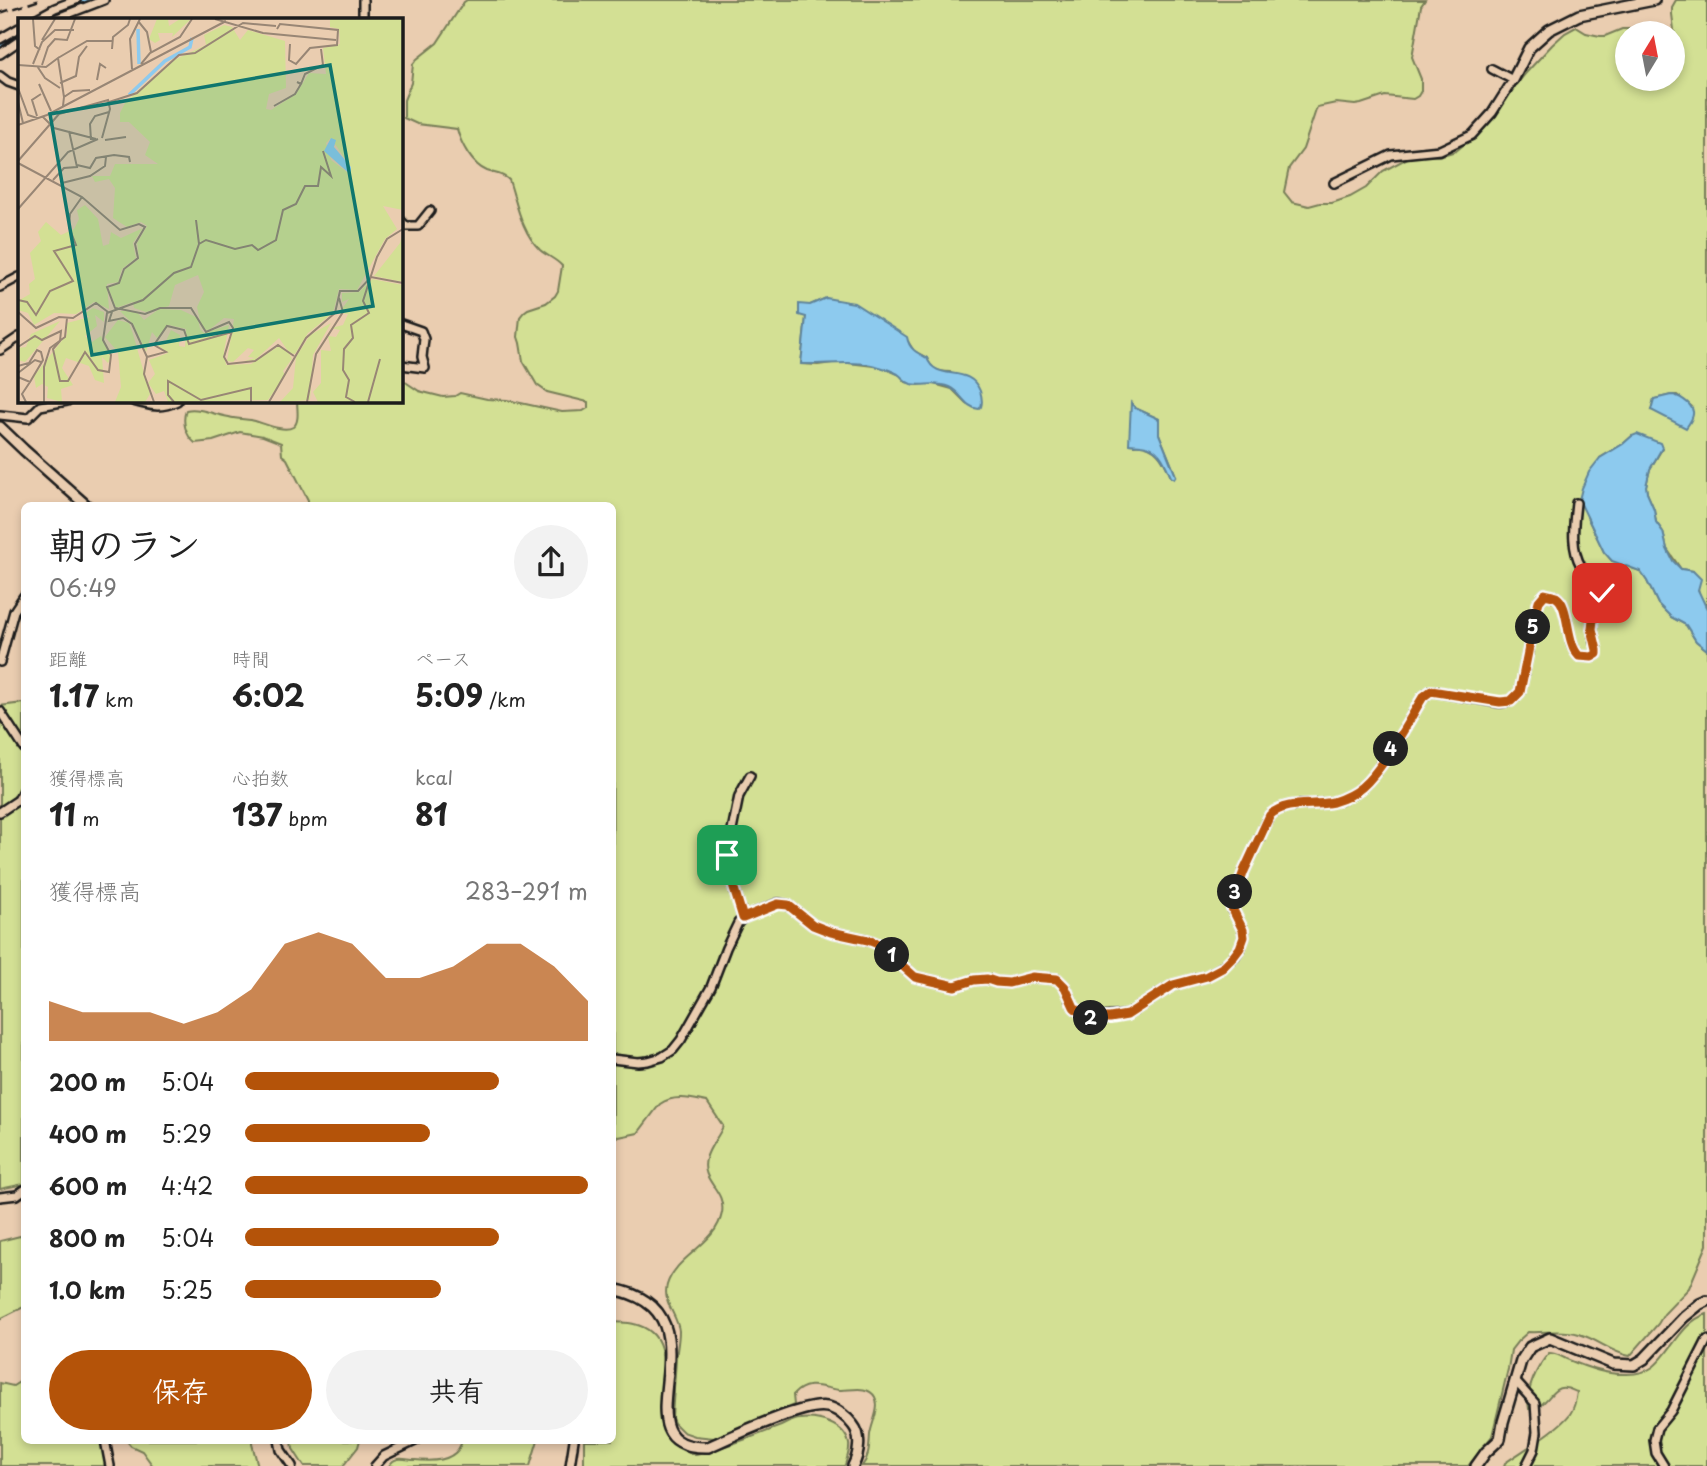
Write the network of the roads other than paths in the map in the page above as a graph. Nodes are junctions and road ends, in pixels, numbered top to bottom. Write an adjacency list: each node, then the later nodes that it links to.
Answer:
1 (76, 0): 5 (street)
2 (104, 0): 6 (street)
3 (363, 0): 7 (street)
4 (1654, 0): 14 (street)
5 (37, 18)
6 (58, 18)
7 (363, 18)
8 (18, 29): 9 (street)
9 (0, 39)
10 (18, 42): 11 (street)
11 (0, 54)
12 (1492, 69): 14 (street)
13 (0, 76): 15 (street)
14 (1513, 80): 16 (street)
15 (18, 86)
16 (1335, 183)
17 (429, 211): 18 (street)
18 (402, 222)
19 (18, 278): 20 (street)
20 (0, 287)
21 (402, 324): 24 (street)
22 (18, 338): 23 (street)
23 (0, 350)
24 (402, 365)
25 (62, 402): 28 (street)
26 (136, 402): 27 (street)
27 (175, 402)
28 (0, 415)
29 (0, 427): 30 (street)
30 (82, 502)
31 (1576, 503): 39 (street)
32 (21, 600): 33 (street)
33 (0, 662)
34 (0, 712): 35 (street)
35 (21, 744)
36 (750, 776): 39 (street)
37 (21, 794): 38 (street)
38 (0, 812)
39 (743, 918): 40 (street)
40 (616, 1059)
41 (21, 1192): 42 (street)
42 (0, 1197)
43 (616, 1290): 55 (street)
44 (1707, 1301): 46 (street)
45 (1707, 1340): 58 (street)
46 (1516, 1382): 56 (street); 57 (street)
47 (106, 1444): 51 (street)
48 (280, 1444): 52 (street)
49 (409, 1444): 53 (street)
50 (573, 1444): 54 (street)
51 (110, 1466)
52 (292, 1466)
53 (375, 1466)
54 (570, 1466)
55 (853, 1466)
56 (1476, 1466)
57 (1526, 1466)
58 (1664, 1466)

